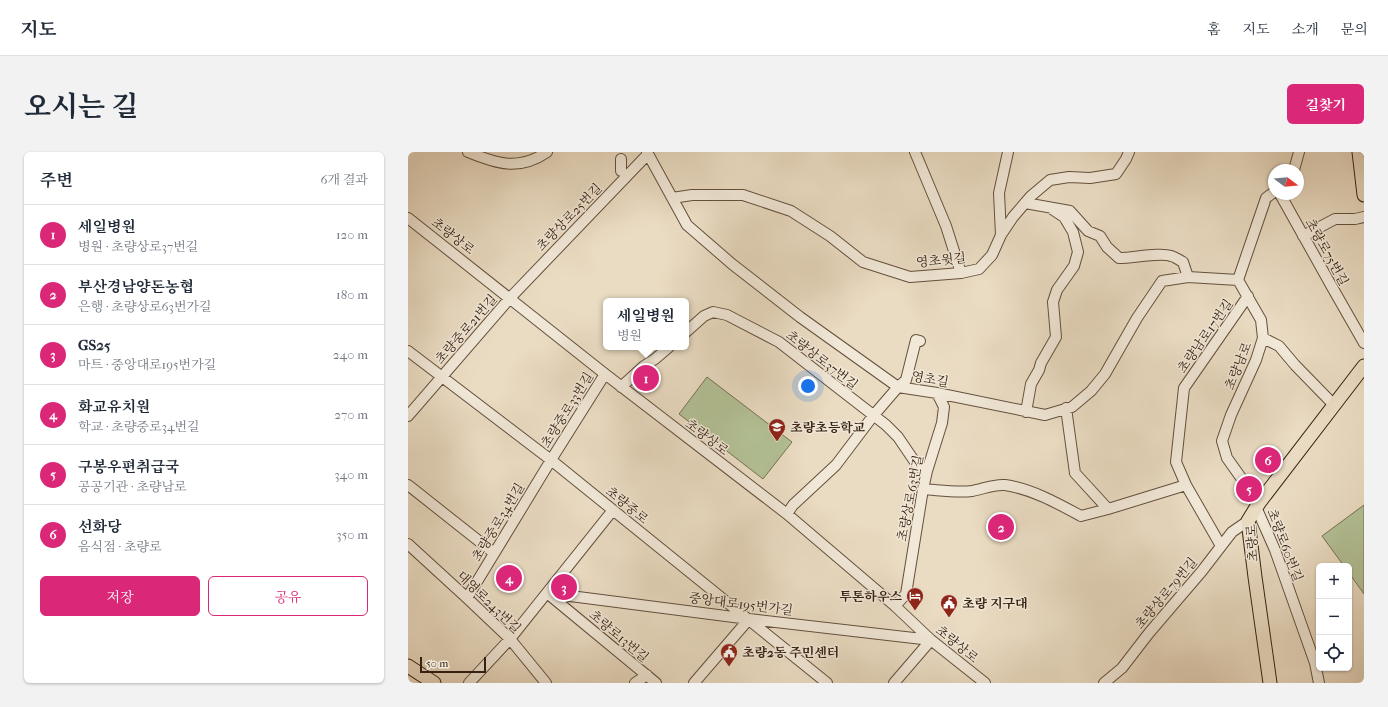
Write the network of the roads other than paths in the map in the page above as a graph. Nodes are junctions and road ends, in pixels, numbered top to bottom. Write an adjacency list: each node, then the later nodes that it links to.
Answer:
1 (468, 152): 2 (street)
2 (547, 152)
3 (914, 152): 22 (street)
4 (1008, 152): 20 (street)
5 (1129, 152): 16 (street, 영초윗길)
6 (1299, 152): 10 (street)
7 (1359, 152): 12 (main road)
8 (647, 153): 14 (street, 영초길); 26 (street, 초량상로25번길)
9 (621, 159): 11 (street)
10 (1296, 164)
11 (621, 171)
12 (1364, 195)
13 (1268, 196): 24 (street)
14 (672, 198): 22 (street, 영초윗길); 37 (street, 영초길)
15 (1283, 200): 21 (street, 초량로75번길)
16 (1025, 203): 17 (street); 20 (street, 영초윗길)
17 (1052, 209): 23 (street); 41 (street)
18 (1364, 217): 21 (street)
19 (408, 218): 26 (street, 초량상로)
20 (1001, 236): 22 (street, 영초윗길)
21 (1303, 236): 30 (street, 초량로75번길)
22 (961, 273)
23 (1188, 277): 24 (street, 영초길); 40 (street, 영초길)
24 (1238, 280): 25 (street, 초량남로)
25 (1248, 296): 28 (street, 초량남로); 47 (street, 초량남로17번길)
26 (510, 298): 34 (street, 초량상로); 35 (street, 초량중로21번길)
27 (689, 329): 43 (street, 초량상로37번길)
28 (1263, 338): 39 (street); 49 (street, 초량남로)
29 (920, 341): 37 (street)
30 (1364, 343)
31 (666, 350): 36 (street)
32 (408, 351): 35 (street, 초량중로)
33 (1364, 366): 39 (main road, 초량로)
34 (605, 374): 36 (street, 초량상로); 44 (street, 초량중로33번길)
35 (441, 377): 42 (street, 초량중로21번길); 44 (street, 초량중로)
36 (621, 387): 52 (street, 초량상로)
37 (898, 387): 38 (street, 영초길); 43 (street)
38 (937, 393): 41 (street, 영초길); 45 (street, 초량상로63번길)
39 (1334, 405): 49 (main road, 초량로)
40 (1066, 408): 41 (street, 영초길); 50 (street)
41 (1026, 412)
42 (408, 416)
43 (873, 416): 45 (street, 초량상로37번길); 52 (street)
44 (550, 460): 51 (street, 초량중로); 56 (street, 초량중로34번길)
45 (927, 471): 48 (street, 초량상로63번길)
46 (408, 484): 56 (street)
47 (1186, 484): 50 (street); 55 (street, 초량남로17번길)
48 (923, 489): 50 (street); 59 (street, 초량상로63번길)
49 (1258, 505): 53 (main road, 초량로); 76 (street, 초량로60번길)
50 (1108, 509)
51 (613, 510): 57 (street); 60 (street, 초량중로)
52 (787, 514): 59 (street, 초량상로)
53 (1248, 521): 55 (street, 초량상로79번길); 75 (main road, 초량로)
54 (408, 544): 58 (street, 대영로243번길)
55 (1221, 546): 74 (street, 초량상로79번길)
56 (494, 553): 58 (street, 초량중로34번길)
57 (547, 593): 60 (street, 중앙대로195번가길); 61 (street); 64 (street, 초량로13번길)
58 (467, 598): 61 (street, 대영로243번길)
59 (895, 606): 62 (street, 초량상로)
60 (749, 619): 62 (street, 중앙대로195번가길); 70 (street); 71 (street, 초량중로)
61 (510, 639): 66 (street); 67 (street, 대영로243번길)
62 (931, 640): 72 (street); 73 (street, 초량상로)
63 (408, 666): 65 (main road)
64 (647, 675): 68 (street); 69 (street, 초량로13번길)
65 (434, 683)
66 (469, 683)
67 (546, 683)
68 (634, 683)
69 (656, 683)
70 (694, 683)
71 (827, 683)
72 (894, 683)
73 (985, 683)
74 (1104, 683)
75 (1270, 683)
76 (1319, 683)

